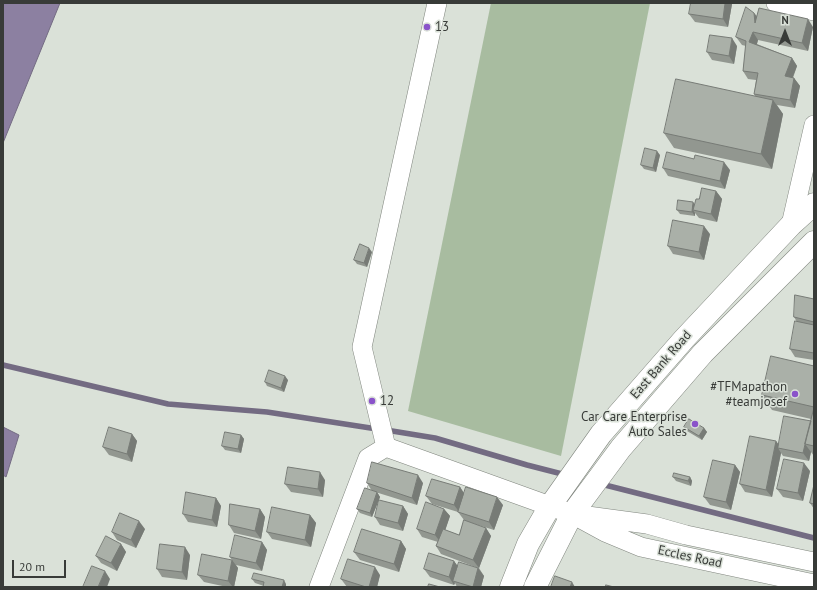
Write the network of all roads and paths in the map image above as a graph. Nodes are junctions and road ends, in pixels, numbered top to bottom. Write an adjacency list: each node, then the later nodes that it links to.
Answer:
1 (438, 3): 8 (street)
2 (776, 3): 3 (street)
3 (814, 11)
4 (814, 125): 6 (street)
5 (814, 204): 6 (main road, East Bank Road)
6 (791, 225): 9 (main road, East Bank Road)
7 (814, 242): 10 (main road, East Bank Road)
8 (386, 447): 9 (street, Eccles Road); 13 (street)
9 (550, 506): 10 (street, Eccles Road); 14 (main road, East Bank Road)
10 (578, 507): 11 (street, Eccles Road); 12 (street, Eccles Road); 15 (main road, East Bank Road)
11 (814, 562)
12 (814, 584)
13 (319, 587)
14 (511, 587)
15 (535, 587)

